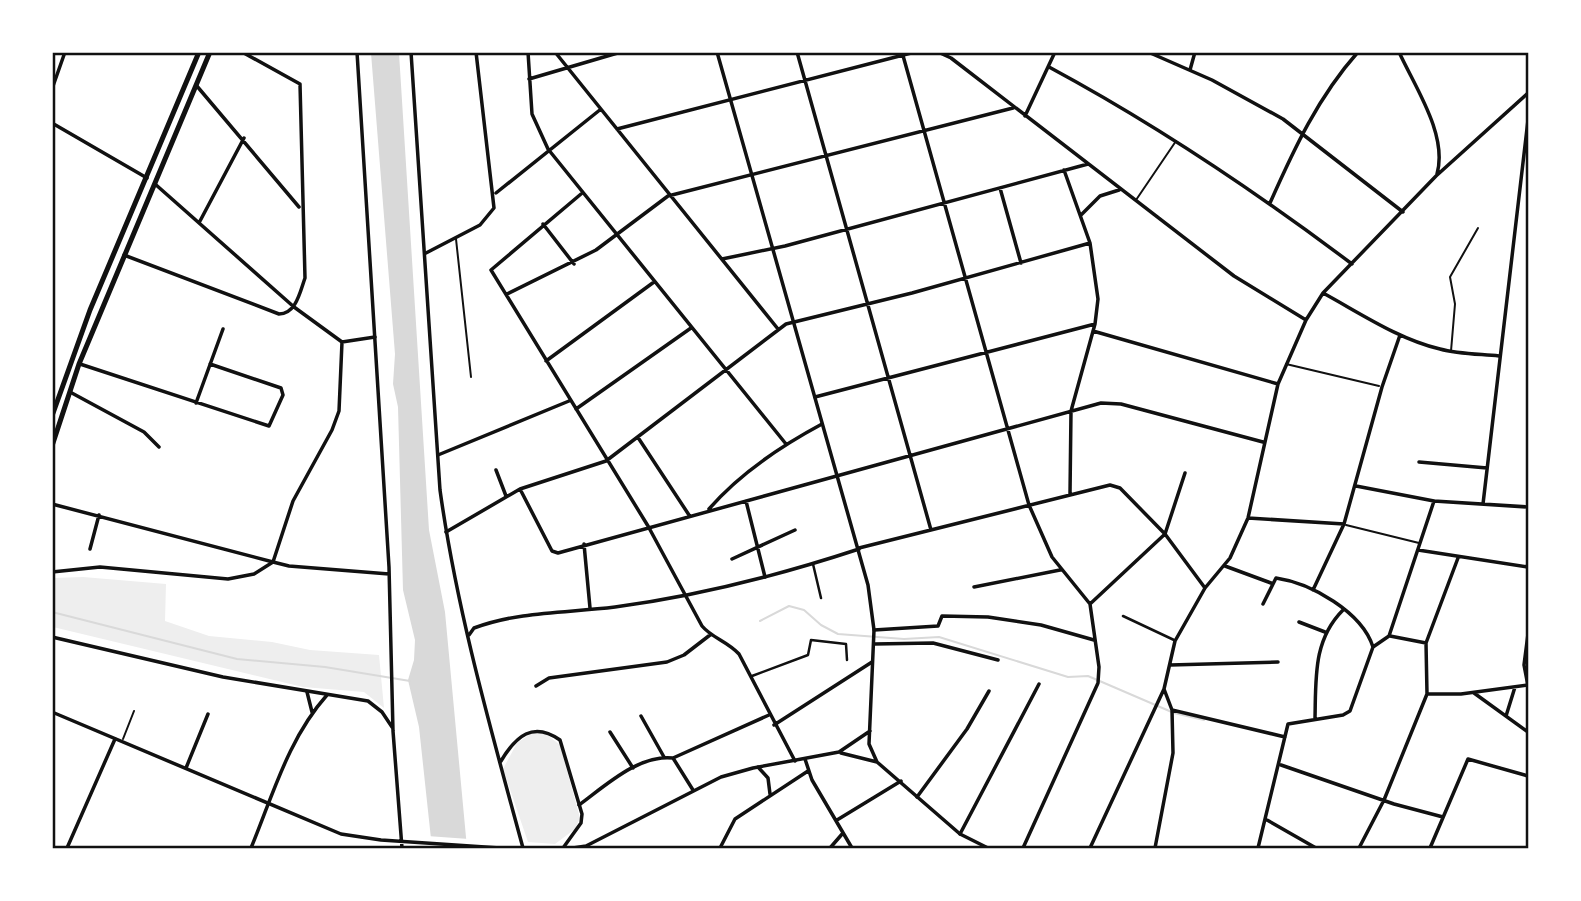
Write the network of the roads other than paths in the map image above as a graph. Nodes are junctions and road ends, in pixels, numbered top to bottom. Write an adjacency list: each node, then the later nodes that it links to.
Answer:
1 (65, 52): 28 (street)
2 (200, 52): 47 (main road)
3 (210, 52): 27 (main road)
4 (242, 52): 57 (street)
5 (357, 52): 88 (street)
6 (411, 52): 68 (street)
7 (476, 52): 51 (street)
8 (528, 52): 25 (street)
9 (555, 52): 22 (street)
10 (621, 52): 22 (street)
11 (717, 52): 30 (street)
12 (797, 52): 26 (street)
13 (915, 52): 20 (street)
14 (938, 52): 21 (street)
15 (1055, 52): 23 (street)
16 (1149, 52): 24 (street)
17 (1195, 52): 24 (street)
18 (1358, 52): 38 (street)
19 (1399, 52): 46 (street)
20 (902, 54): 26 (street); 37 (street)
21 (951, 55): 31 (street)
22 (567, 66): 25 (street); 32 (street)
23 (1049, 66): 33 (street); 40 (street)
24 (1190, 70): 38 (street)
25 (529, 79): 41 (street)
26 (805, 81): 30 (street); 42 (street)
27 (196, 85): 39 (street); 48 (main road)
28 (52, 89)
29 (1528, 93): 46 (street)
30 (732, 99): 36 (street); 45 (street)
31 (1013, 108): 33 (street); 37 (street)
32 (601, 109): 36 (street); 41 (street)
33 (1025, 116): 43 (street)
34 (1528, 120): 92 (street)
35 (52, 123): 47 (street)
36 (617, 129): 53 (street)
37 (923, 131): 42 (street); 55 (street)
38 (1302, 131): 56 (street); 58 (street)
39 (244, 138): 57 (street); 60 (street)
40 (1177, 141): 54 (lane); 56 (street)
41 (548, 149): 51 (street); 52 (street)
42 (825, 158): 45 (street); 63 (street)
43 (1088, 164): 44 (street); 50 (street)
44 (1064, 170): 49 (street); 59 (street)
45 (752, 176): 53 (street); 67 (street)
46 (1436, 176): 58 (street)
47 (148, 178): 108 (main road)
48 (155, 184): 60 (street); 69 (main road)
49 (1000, 188): 55 (street); 71 (street)
50 (1119, 190): 54 (street); 59 (street)
51 (495, 194): 65 (street)
52 (581, 194): 61 (street); 64 (street)
53 (668, 196): 64 (street); 70 (street)
54 (1136, 201): 81 (street)
55 (943, 203): 63 (street); 74 (street)
56 (1270, 203): 73 (street)
57 (301, 209): 79 (street)
58 (1403, 212): 73 (street)
59 (1081, 215): 66 (street)
60 (200, 222): 79 (street)
61 (543, 224): 72 (street); 77 (street)
62 (1478, 228): 91 (lane)
63 (847, 229): 67 (street); 78 (street)
64 (618, 237): 72 (street); 75 (street)
65 (456, 239): 68 (street); 98 (lane)
66 (1090, 243): 71 (street); 82 (street)
67 (772, 248): 70 (street); 80 (street)
68 (426, 253): 117 (street)
69 (124, 255): 79 (street); 94 (main road)
70 (722, 259): 85 (street)
71 (1021, 263): 74 (street)
72 (574, 264): 77 (street)
73 (1352, 264): 76 (street)
74 (964, 276): 78 (street); 90 (street)
75 (654, 282): 83 (street); 93 (street)
76 (1323, 293): 81 (street); 87 (street)
77 (508, 294): 93 (street)
78 (868, 304): 80 (street); 99 (street)
79 (294, 307): 89 (street)
80 (795, 320): 85 (street); 103 (street)
81 (1306, 320): 96 (street)
82 (1095, 324): 86 (street); 90 (street)
83 (691, 328): 97 (street); 106 (street)
84 (223, 329): 95 (street)
85 (778, 329): 97 (street)
86 (1093, 331): 100 (street); 107 (street)
87 (1400, 335): 91 (street); 101 (street)
88 (375, 337): 89 (street); 158 (street)
89 (342, 342): 152 (street)
90 (986, 351): 99 (street); 110 (street)
91 (1451, 351): 92 (street)
92 (1499, 356): 120 (street)
93 (546, 361): 104 (street)
94 (79, 364): 102 (main road); 105 (street)
95 (211, 364): 105 (street); 105 (street)
96 (1285, 364): 100 (street); 101 (lane)
97 (723, 370): 111 (street); 113 (street)
98 (471, 377)
99 (888, 379): 103 (street); 116 (street)
100 (1278, 384): 112 (street)
101 (1382, 387): 124 (street)
102 (70, 392): 114 (main road); 115 (street)
103 (815, 397): 109 (street)
104 (569, 401): 106 (street); 117 (street)
105 (196, 403)
106 (576, 409): 118 (street)
107 (1071, 411): 110 (street); 112 (street); 126 (street)
108 (52, 416)
109 (822, 424): 113 (street); 123 (street)
110 (1006, 428): 116 (street); 132 (street)
111 (639, 439): 118 (street); 136 (street)
112 (1263, 442): 137 (street)
113 (786, 444): 134 (street)
114 (52, 446)
115 (159, 447)
116 (911, 454): 123 (street); 141 (street)
117 (438, 455): 142 (street)
118 (606, 461): 125 (street); 139 (street)
119 (1419, 462): 120 (street)
120 (1487, 468): 131 (street)
121 (496, 470): 127 (street)
122 (1185, 472): 143 (street)
123 (836, 476): 128 (street); 148 (street)
124 (1356, 486): 129 (street); 138 (street)
125 (520, 489): 127 (street); 145 (street)
126 (1070, 494): 132 (street); 143 (street)
127 (506, 496): 142 (street)
128 (746, 500): 134 (street); 147 (street)
129 (1434, 501): 131 (street); 144 (street)
130 (52, 504): 135 (street)
131 (1483, 504): 133 (street)
132 (1029, 505): 141 (street); 156 (street)
133 (1528, 508)
134 (709, 510): 136 (street)
135 (99, 515): 146 (street); 152 (street)
136 (689, 515): 139 (street)
137 (1248, 518): 138 (street); 154 (street)
138 (1344, 524): 144 (lane); 163 (street)
139 (648, 526): 145 (street); 164 (street)
140 (795, 530): 147 (street)
141 (931, 530): 148 (street)
142 (446, 532): 178 (street)
143 (1165, 534): 162 (street); 166 (street)
144 (1420, 543): 149 (street)
145 (584, 544): 168 (street)
146 (90, 549)
147 (758, 549): 151 (street); 159 (street)
148 (859, 549): 153 (street); 173 (street)
149 (1418, 550): 150 (street); 176 (street)
150 (1458, 558): 155 (street); 181 (street)
151 (732, 559)
152 (272, 562): 157 (street); 158 (street)
153 (813, 564): 159 (street); 165 (street)
154 (1225, 566): 160 (street); 162 (street)
155 (1528, 567)
156 (1060, 570): 161 (street); 166 (street)
157 (52, 572)
158 (389, 574): 211 (street)
159 (765, 577): 164 (street)
160 (1271, 583): 163 (street); 167 (street)
161 (974, 587)
162 (1205, 587): 180 (street)
163 (1312, 590): 169 (street)
164 (685, 595): 168 (street); 175 (street)
165 (821, 598)
166 (1090, 604): 179 (street)
167 (1263, 604)
168 (590, 608): 178 (street)
169 (1343, 610): 172 (street); 183 (street)
170 (1123, 615): 180 (street)
171 (1299, 622): 172 (street)
172 (1325, 632): 208 (street)
173 (874, 633): 179 (street); 182 (street)
174 (1528, 634): 191 (street)
175 (710, 635): 189 (street); 192 (street)
176 (1389, 636): 181 (street); 183 (street)
177 (52, 637): 196 (street)
178 (468, 637): 223 (street)
179 (1094, 640): 254 (street)
180 (1175, 641): 188 (street)
181 (1426, 643): 198 (street)
182 (874, 644): 185 (street); 186 (street)
183 (1373, 648): 208 (street)
184 (847, 660): 189 (street)
185 (998, 660)
186 (874, 661): 209 (street); 210 (street)
187 (1278, 662): 188 (street)
188 (1170, 666): 194 (street)
189 (749, 677): 205 (street)
190 (1039, 684): 241 (street)
191 (1528, 685): 193 (street)
192 (536, 686)
193 (1515, 687): 197 (street); 207 (street)
194 (1164, 689): 203 (street); 255 (street)
195 (989, 691): 233 (street)
196 (307, 692): 199 (street); 202 (street)
197 (1473, 692): 198 (street); 207 (street)
198 (1427, 694): 234 (street)
199 (327, 695): 202 (street); 211 (street)
200 (134, 711): 216 (lane)
201 (52, 712): 215 (street)
202 (312, 712): 235 (street)
203 (1173, 712): 214 (street); 256 (street)
204 (208, 714): 226 (street)
205 (769, 715): 209 (street); 219 (street)
206 (641, 716): 218 (street)
207 (1506, 716): 213 (street)
208 (1315, 718): 214 (street)
209 (774, 725): 221 (street)
210 (870, 731): 217 (street); 222 (street)
211 (393, 732): 245 (street)
212 (610, 732): 227 (street)
213 (1528, 732)
214 (1284, 737): 224 (street)
215 (115, 739): 216 (street); 243 (street)
216 (122, 742): 226 (street)
217 (839, 752): 220 (street); 222 (street)
218 (664, 757): 219 (street); 227 (street)
219 (673, 758): 231 (street)
220 (805, 759): 221 (street); 228 (street)
221 (795, 761): 225 (street)
222 (877, 762): 230 (street)
223 (500, 763): 236 (street); 247 (street)
224 (1281, 765): 234 (street); 239 (street)
225 (758, 767): 231 (street); 232 (street)
226 (186, 768): 235 (street)
227 (633, 768): 236 (street)
228 (808, 771): 232 (street); 238 (street)
229 (1528, 776): 237 (street)
230 (901, 781): 233 (street); 238 (street)
231 (693, 790): 242 (street)
232 (769, 794): 250 (street)
233 (917, 797): 241 (street)
234 (1384, 800): 237 (street); 259 (street)
235 (268, 802): 244 (street); 246 (street)
236 (579, 805): 248 (street)
237 (1443, 817): 260 (street)
238 (836, 820): 240 (street)
239 (1266, 820): 257 (street); 258 (street)
240 (843, 833): 251 (street); 252 (street)
241 (960, 834): 253 (street)
242 (589, 847): 249 (street)
243 (67, 849)
244 (251, 849)
245 (402, 849)
246 (500, 849)
247 (523, 849)
248 (563, 849)
249 (573, 849)
250 (720, 849)
251 (831, 849)
252 (852, 849)
253 (988, 849)
254 (1023, 849)
255 (1090, 849)
256 (1155, 849)
257 (1258, 849)
258 (1316, 849)
259 (1359, 849)
260 (1430, 849)

